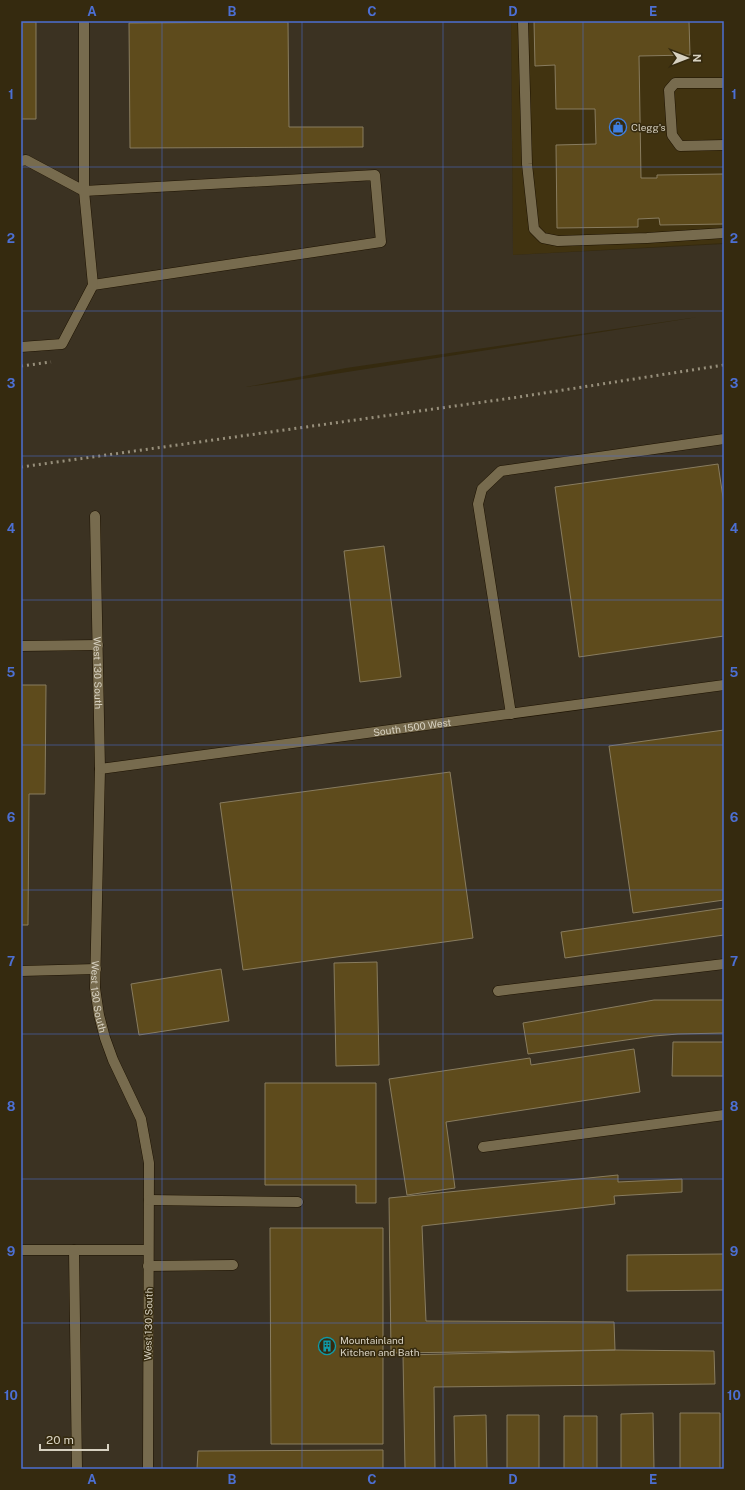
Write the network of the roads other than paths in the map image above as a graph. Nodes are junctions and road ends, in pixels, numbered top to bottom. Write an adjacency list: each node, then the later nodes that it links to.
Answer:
1 (84, 21): 6 (street)
2 (523, 21): 7 (street)
3 (724, 83): 4 (street)
4 (724, 145)
5 (21, 160): 6 (street)
6 (84, 191): 8 (street); 8 (street)
7 (724, 233)
8 (93, 285): 9 (street)
9 (21, 347)
10 (724, 439): 15 (street)
11 (95, 516): 12 (street, West 130 South)
12 (98, 645): 13 (street); 16 (street, West 130 South)
13 (21, 646)
14 (724, 685): 15 (street, South 1500 West)
15 (511, 714): 16 (street, South 1500 West)
16 (100, 769): 19 (street, West 130 South)
17 (724, 964): 20 (street)
18 (21, 970): 19 (street)
19 (96, 970): 23 (street, West 130 South)
20 (498, 991)
21 (724, 1116): 22 (street)
22 (482, 1147)
23 (149, 1200): 24 (street); 27 (street, West 130 South)
24 (298, 1202)
25 (21, 1250): 26 (street)
26 (74, 1250): 27 (street); 30 (street)
27 (148, 1250): 29 (street, West 130 South)
28 (233, 1265): 29 (street)
29 (148, 1266): 31 (street, West 130 South)
30 (77, 1469)
31 (148, 1469)

